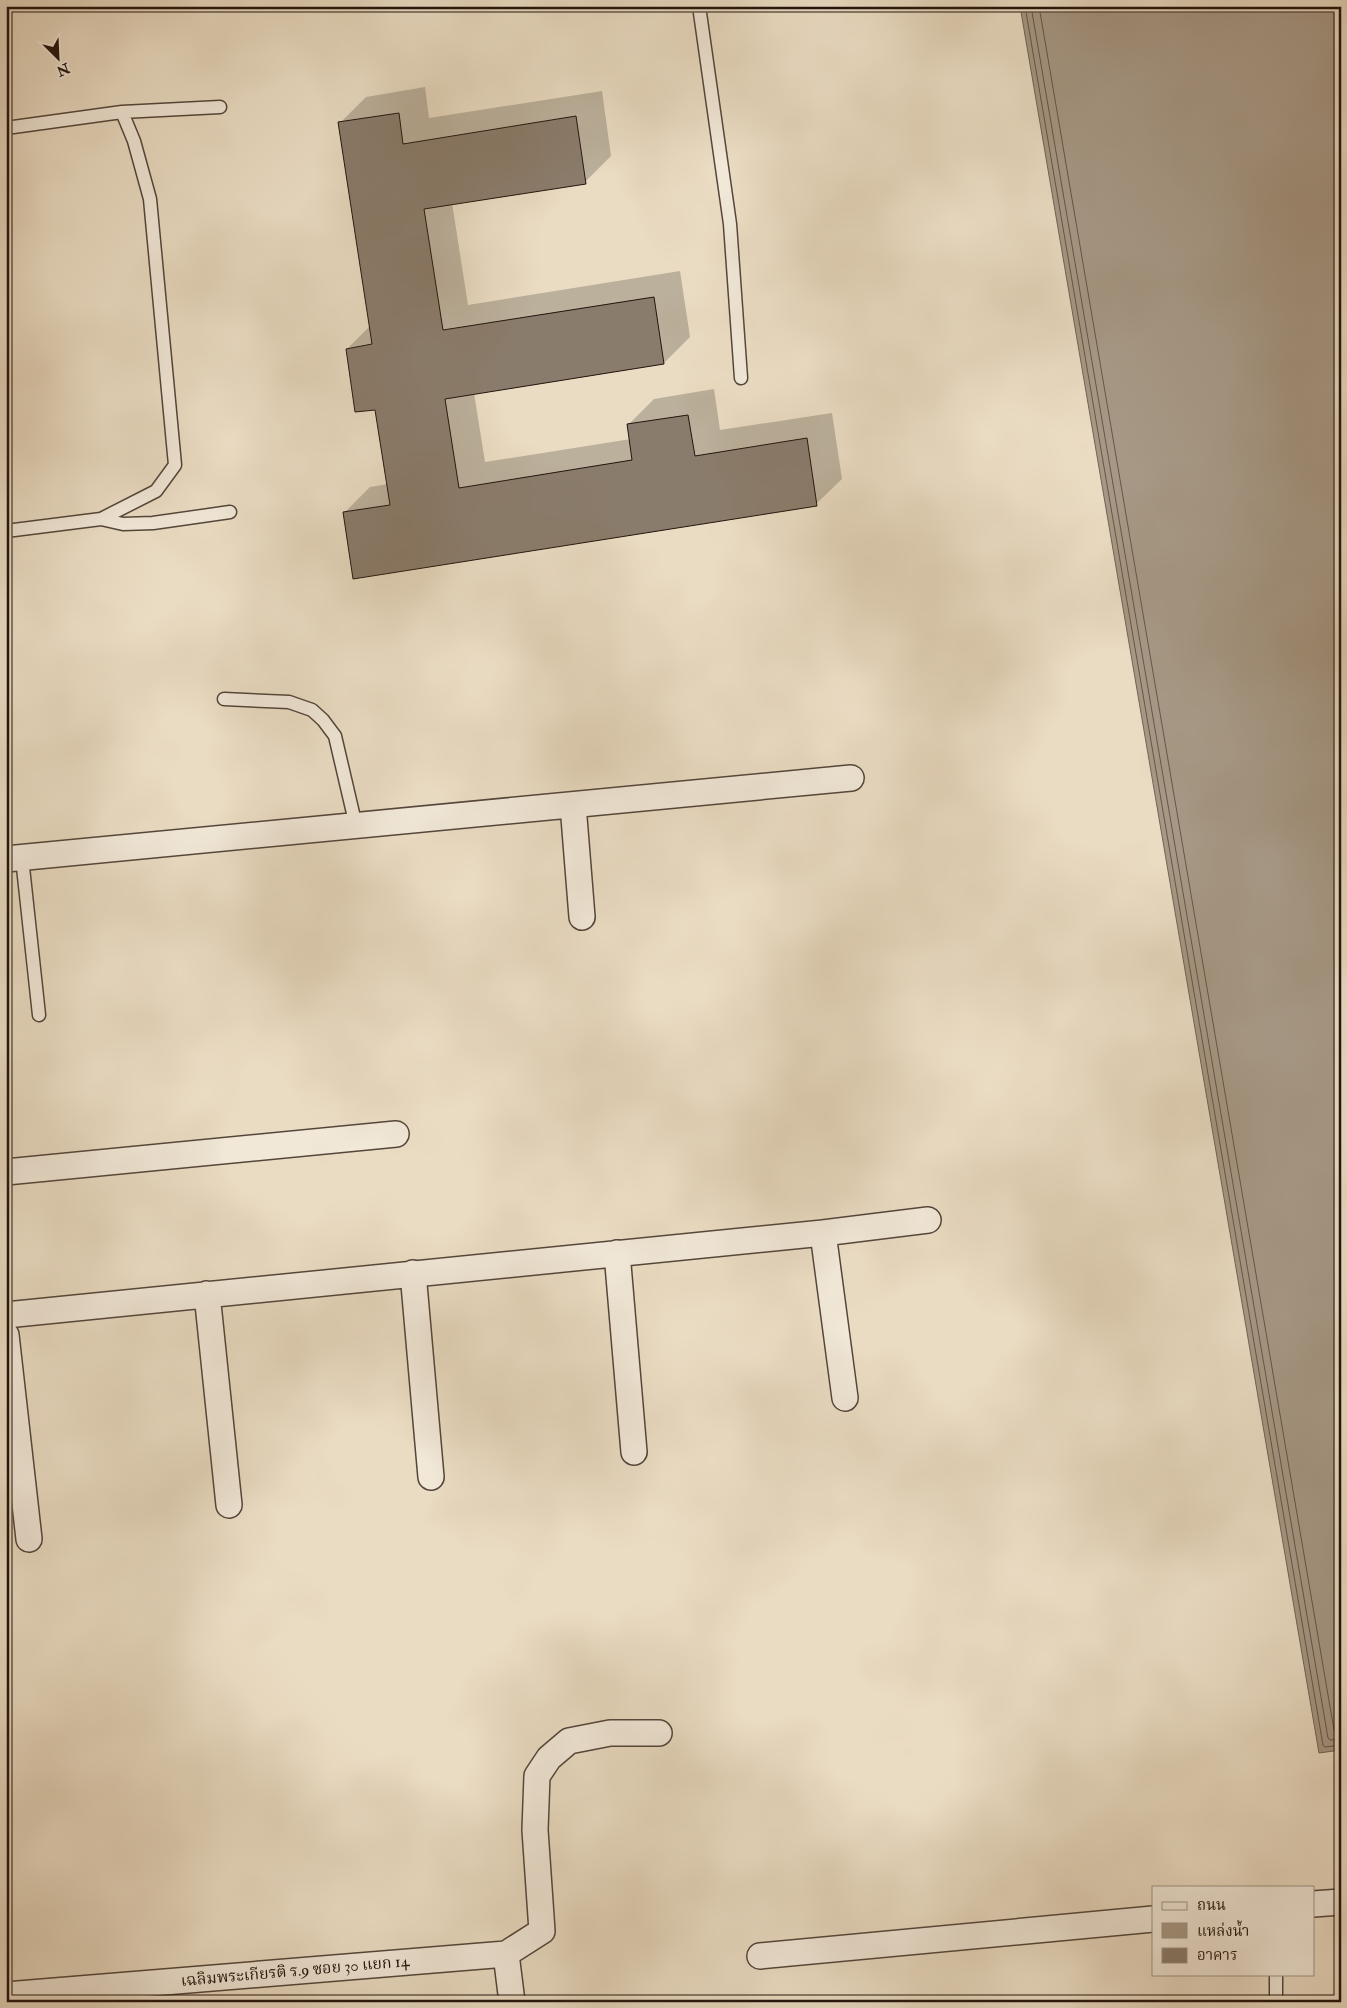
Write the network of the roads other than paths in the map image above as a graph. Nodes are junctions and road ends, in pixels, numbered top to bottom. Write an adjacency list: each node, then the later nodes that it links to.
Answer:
1 (699, 6): 5 (lane)
2 (220, 107): 3 (lane)
3 (122, 112): 4 (lane); 7 (lane)
4 (6, 128)
5 (741, 378)
6 (230, 512): 7 (lane)
7 (101, 519): 8 (lane)
8 (6, 531)
9 (224, 699): 12 (lane)
10 (851, 778): 11 (street)
11 (573, 805): 12 (street); 14 (street)
12 (356, 826): 13 (street)
13 (14, 858): 15 (lane)
14 (582, 917)
15 (39, 1015)
16 (396, 1134): 17 (street)
17 (6, 1172)
18 (928, 1220): 19 (street)
19 (823, 1233): 20 (street); 25 (street)
20 (618, 1253): 21 (street); 26 (street)
21 (413, 1273): 22 (street); 27 (street)
22 (207, 1294): 23 (street); 28 (street)
23 (6, 1315)
24 (6, 1335): 29 (street)
25 (845, 1398)
26 (634, 1452)
27 (431, 1477)
28 (229, 1505)
29 (29, 1538)
30 (659, 1733): 34 (street)
31 (1341, 1902): 32 (street)
32 (1314, 1904)
33 (1152, 1919): 35 (street)
34 (506, 1954): 37 (street, เฉลิมพระเกียรติ ร.9 ซอย 30 แยก 14); 38 (street)
35 (760, 1956)
36 (1276, 1976): 39 (lane)
37 (6, 1995)
38 (512, 2002)
39 (1276, 2002)

